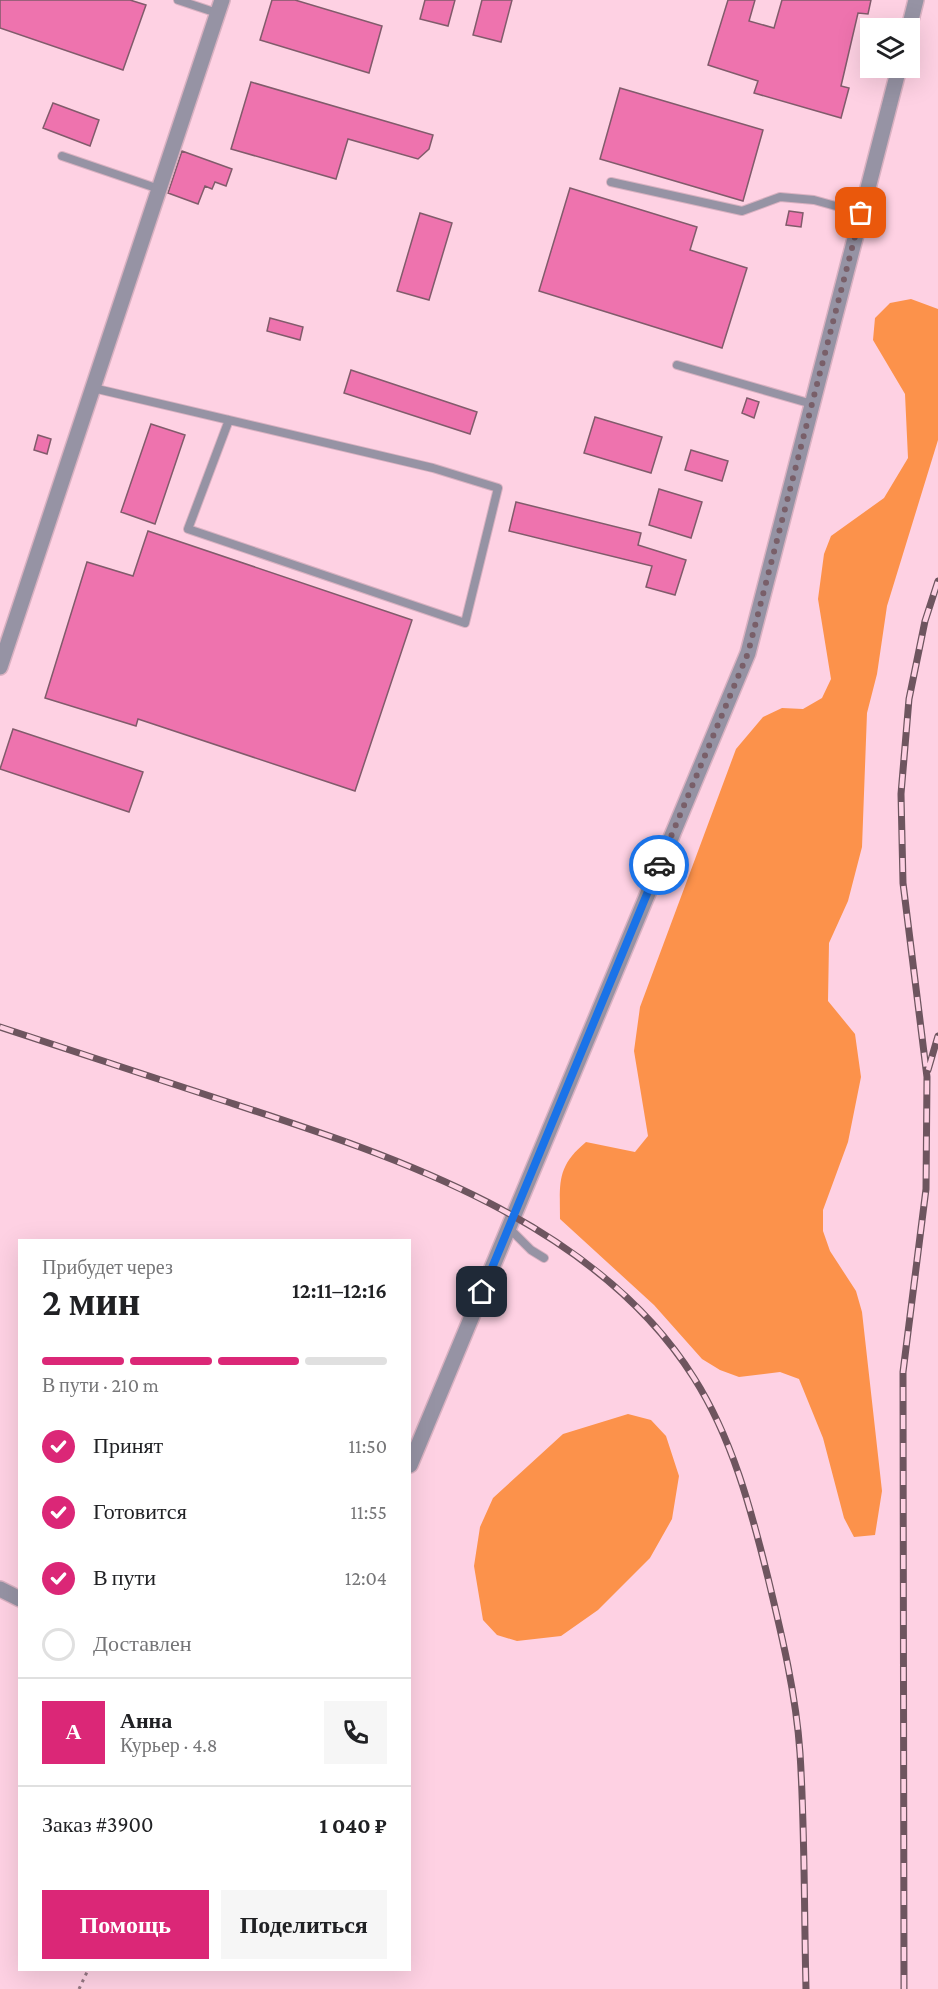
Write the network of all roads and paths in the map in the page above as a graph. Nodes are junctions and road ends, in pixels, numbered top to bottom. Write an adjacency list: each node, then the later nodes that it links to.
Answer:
1 (178, 0): 3 (lane)
2 (916, 0): 4 (street)
3 (220, 7): 8 (street)
4 (912, 18)
5 (896, 78): 9 (street)
6 (62, 156): 8 (lane)
7 (611, 182): 9 (lane)
8 (159, 189): 11 (street)
9 (861, 213): 12 (street)
10 (677, 365): 12 (lane)
11 (93, 388): 13 (lane); 14 (street)
12 (812, 404): 15 (street)
13 (229, 420): 13 (lane)
14 (0, 667)
15 (509, 1228): 16 (lane); 17 (street)
16 (544, 1258)
17 (411, 1462)
18 (0, 1589): 19 (street)
19 (18, 1598)
20 (88, 1971): 21 (path)
21 (79, 1989)

